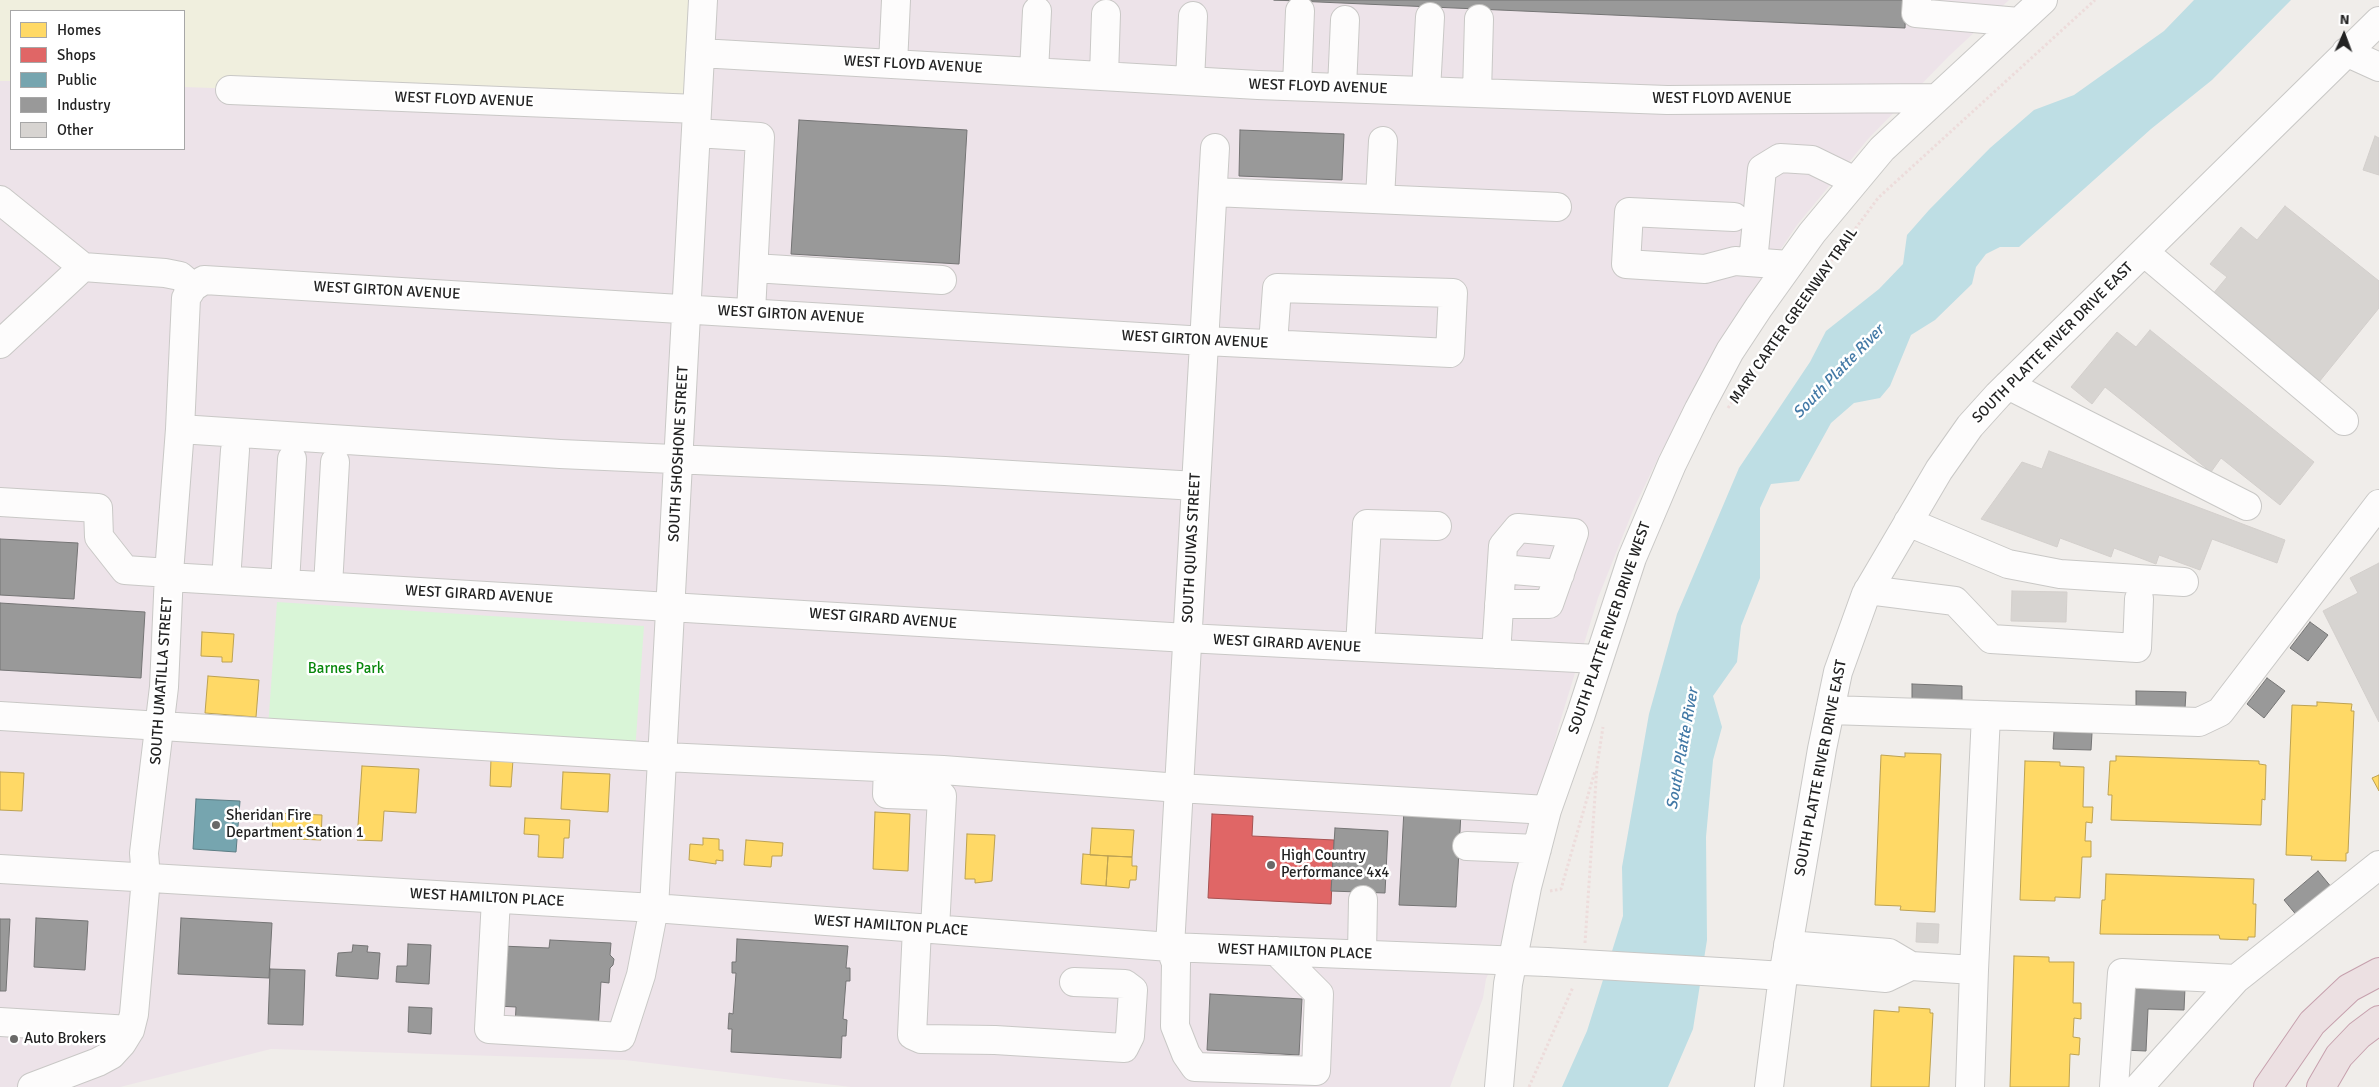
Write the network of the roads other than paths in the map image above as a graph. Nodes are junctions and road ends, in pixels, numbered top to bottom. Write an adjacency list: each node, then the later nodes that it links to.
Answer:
1 (703, 0): 15 (street, SOUTH SHOSHONE STREET)
2 (896, 0): 16 (street)
3 (1917, 0): 13 (street)
4 (2043, 0): 13 (street, SOUTH PLATTE RIVER DRIVE WEST)
5 (1037, 11): 18 (street)
6 (1300, 12): 21 (street)
7 (1106, 14): 19 (street)
8 (1193, 16): 20 (street)
9 (1430, 17): 24 (street)
10 (1480, 19): 25 (street)
11 (1345, 20): 22 (street)
12 (2379, 21): 14 (street, SOUTH PLATTE RIVER DRIVE EAST)
13 (2020, 22): 26 (street, SOUTH PLATTE RIVER DRIVE WEST)
14 (2346, 52): 17 (street); 36 (street, SOUTH PLATTE RIVER DRIVE EAST)
15 (700, 53): 16 (street, WEST FLOYD AVENUE); 27 (street, SOUTH SHOSHONE STREET)
16 (893, 64): 18 (street, WEST FLOYD AVENUE)
17 (2379, 67)
18 (1034, 72): 19 (street, WEST FLOYD AVENUE)
19 (1104, 76): 20 (street, WEST FLOYD AVENUE)
20 (1190, 81): 21 (street, WEST FLOYD AVENUE)
21 (1297, 86): 22 (street, WEST FLOYD AVENUE)
22 (1342, 88): 24 (street, WEST FLOYD AVENUE)
23 (230, 90): 27 (street, WEST FLOYD AVENUE)
24 (1426, 91): 25 (street, WEST FLOYD AVENUE)
25 (1477, 93): 26 (street, WEST FLOYD AVENUE)
26 (1936, 98): 30 (street, SOUTH PLATTE RIVER DRIVE WEST)
27 (697, 121): 40 (street, WEST FLOYD AVENUE); 43 (street, SOUTH SHOSHONE STREET)
28 (1383, 141): 32 (street)
29 (1215, 148): 31 (street, SOUTH QUIVAS STREET)
30 (1855, 182): 37 (street); 38 (street, SOUTH PLATTE RIVER DRIVE WEST)
31 (1213, 192): 32 (street); 45 (street, SOUTH QUIVAS STREET)
32 (1380, 199): 34 (street)
33 (0, 200): 39 (street)
34 (1557, 207)
35 (1734, 217): 37 (street)
36 (2144, 252): 48 (street, SOUTH PLATTE RIVER DRIVE EAST); 49 (street)
37 (1753, 262): 38 (street)
38 (1789, 266): 75 (street, SOUTH PLATTE RIVER DRIVE WEST)
39 (82, 267): 42 (street); 46 (street)
40 (754, 268): 41 (street); 44 (street)
41 (942, 280)
42 (193, 287): 43 (street, WEST GIRTON AVENUE); 50 (street, SOUTH UMATILLA STREET)
43 (687, 309): 44 (street, WEST GIRTON AVENUE); 52 (street, SOUTH SHOSHONE STREET)
44 (751, 312): 45 (street, WEST GIRTON AVENUE)
45 (1205, 341): 47 (street, WEST GIRTON AVENUE); 55 (street, SOUTH QUIVAS STREET)
46 (0, 344)
47 (1273, 344): 47 (street, WEST GIRTON AVENUE)
48 (2008, 385): 58 (street); 59 (street, SOUTH PLATTE RIVER DRIVE EAST)
49 (2344, 421)
50 (180, 429): 52 (street); 63 (street, SOUTH UMATILLA STREET)
51 (235, 450): 64 (street)
52 (679, 458): 55 (street); 71 (street, SOUTH SHOSHONE STREET)
53 (292, 459): 66 (street)
54 (335, 462): 67 (street)
55 (1196, 486): 72 (street, SOUTH QUIVAS STREET)
56 (0, 502): 63 (street, WEST GIRARD AVENUE)
57 (2379, 504): 77 (street)
58 (2246, 506)
59 (1908, 522): 65 (street); 68 (street, SOUTH PLATTE RIVER DRIVE EAST)
60 (1437, 526): 73 (street)
61 (1502, 569): 62 (street); 62 (street); 70 (street)
62 (1560, 574): 70 (street)
63 (169, 575): 64 (street, WEST GIRARD AVENUE); 79 (street, SOUTH UMATILLA STREET)
64 (226, 580): 66 (street, WEST GIRARD AVENUE)
65 (2184, 582)
66 (285, 584): 67 (street, WEST GIRARD AVENUE)
67 (328, 586): 71 (street, WEST GIRARD AVENUE)
68 (1868, 590): 69 (street); 76 (street, SOUTH PLATTE RIVER DRIVE EAST)
69 (2140, 599)
70 (1500, 604): 74 (street)
71 (671, 606): 72 (street, WEST GIRARD AVENUE); 80 (street, SOUTH SHOSHONE STREET)
72 (1187, 638): 73 (street, WEST GIRARD AVENUE); 82 (street, SOUTH QUIVAS STREET)
73 (1360, 647): 74 (street, WEST GIRARD AVENUE)
74 (1496, 654): 75 (street, WEST GIRARD AVENUE)
75 (1597, 659): 83 (street, SOUTH PLATTE RIVER DRIVE WEST)
76 (1830, 710): 77 (street); 99 (street, SOUTH PLATTE RIVER DRIVE EAST)
77 (1986, 715): 100 (street)
78 (0, 716): 79 (street)
79 (161, 725): 80 (street); 89 (street, SOUTH UMATILLA STREET)
80 (662, 757): 81 (street); 92 (street, SOUTH SHOSHONE STREET)
81 (888, 768): 82 (street); 93 (street)
82 (1178, 793): 83 (street); 84 (street); 95 (street, SOUTH QUIVAS STREET)
83 (1547, 810): 86 (street, SOUTH PLATTE RIVER DRIVE WEST)
84 (1319, 813)
85 (1467, 846): 86 (street)
86 (1537, 849): 98 (street, SOUTH PLATTE RIVER DRIVE WEST)
87 (2379, 865): 102 (street)
88 (0, 869): 89 (street, WEST HAMILTON PLACE)
89 (146, 878): 90 (street, WEST HAMILTON PLACE); 107 (street, SOUTH UMATILLA STREET)
90 (496, 899): 92 (street, WEST HAMILTON PLACE); 92 (street, SOUTH SHOSHONE STREET)
91 (1363, 900): 97 (street)
92 (654, 908): 93 (street, WEST HAMILTON PLACE)
93 (926, 929): 94 (street, WEST HAMILTON PLACE); 104 (street)
94 (1136, 944): 95 (street, WEST HAMILTON PLACE); 104 (street)
95 (1170, 947): 96 (street, WEST HAMILTON PLACE); 96 (street, SOUTH QUIVAS STREET)
96 (1276, 951): 97 (street, WEST HAMILTON PLACE)
97 (1362, 954): 98 (street, WEST HAMILTON PLACE)
98 (1513, 960): 99 (street, WEST HAMILTON PLACE, bridge); 109 (street, SOUTH PLATTE RIVER DRIVE WEST)
99 (1785, 963): 100 (street, WEST HAMILTON PLACE); 110 (street, SOUTH PLATTE RIVER DRIVE EAST)
100 (1974, 970): 111 (street)
101 (2379, 972): 114 (highway)
102 (2236, 980): 112 (street); 113 (street)
103 (1074, 982): 104 (street)
104 (1133, 990)
105 (2379, 1020): 115 (highway)
106 (0, 1022): 107 (street)
107 (130, 1030): 108 (street, SOUTH UMATILLA STREET)
108 (32, 1087)
109 (1499, 1087)
110 (1769, 1087)
111 (1970, 1087)
112 (2114, 1087)
113 (2139, 1087)
114 (2268, 1087)
115 (2320, 1087)

